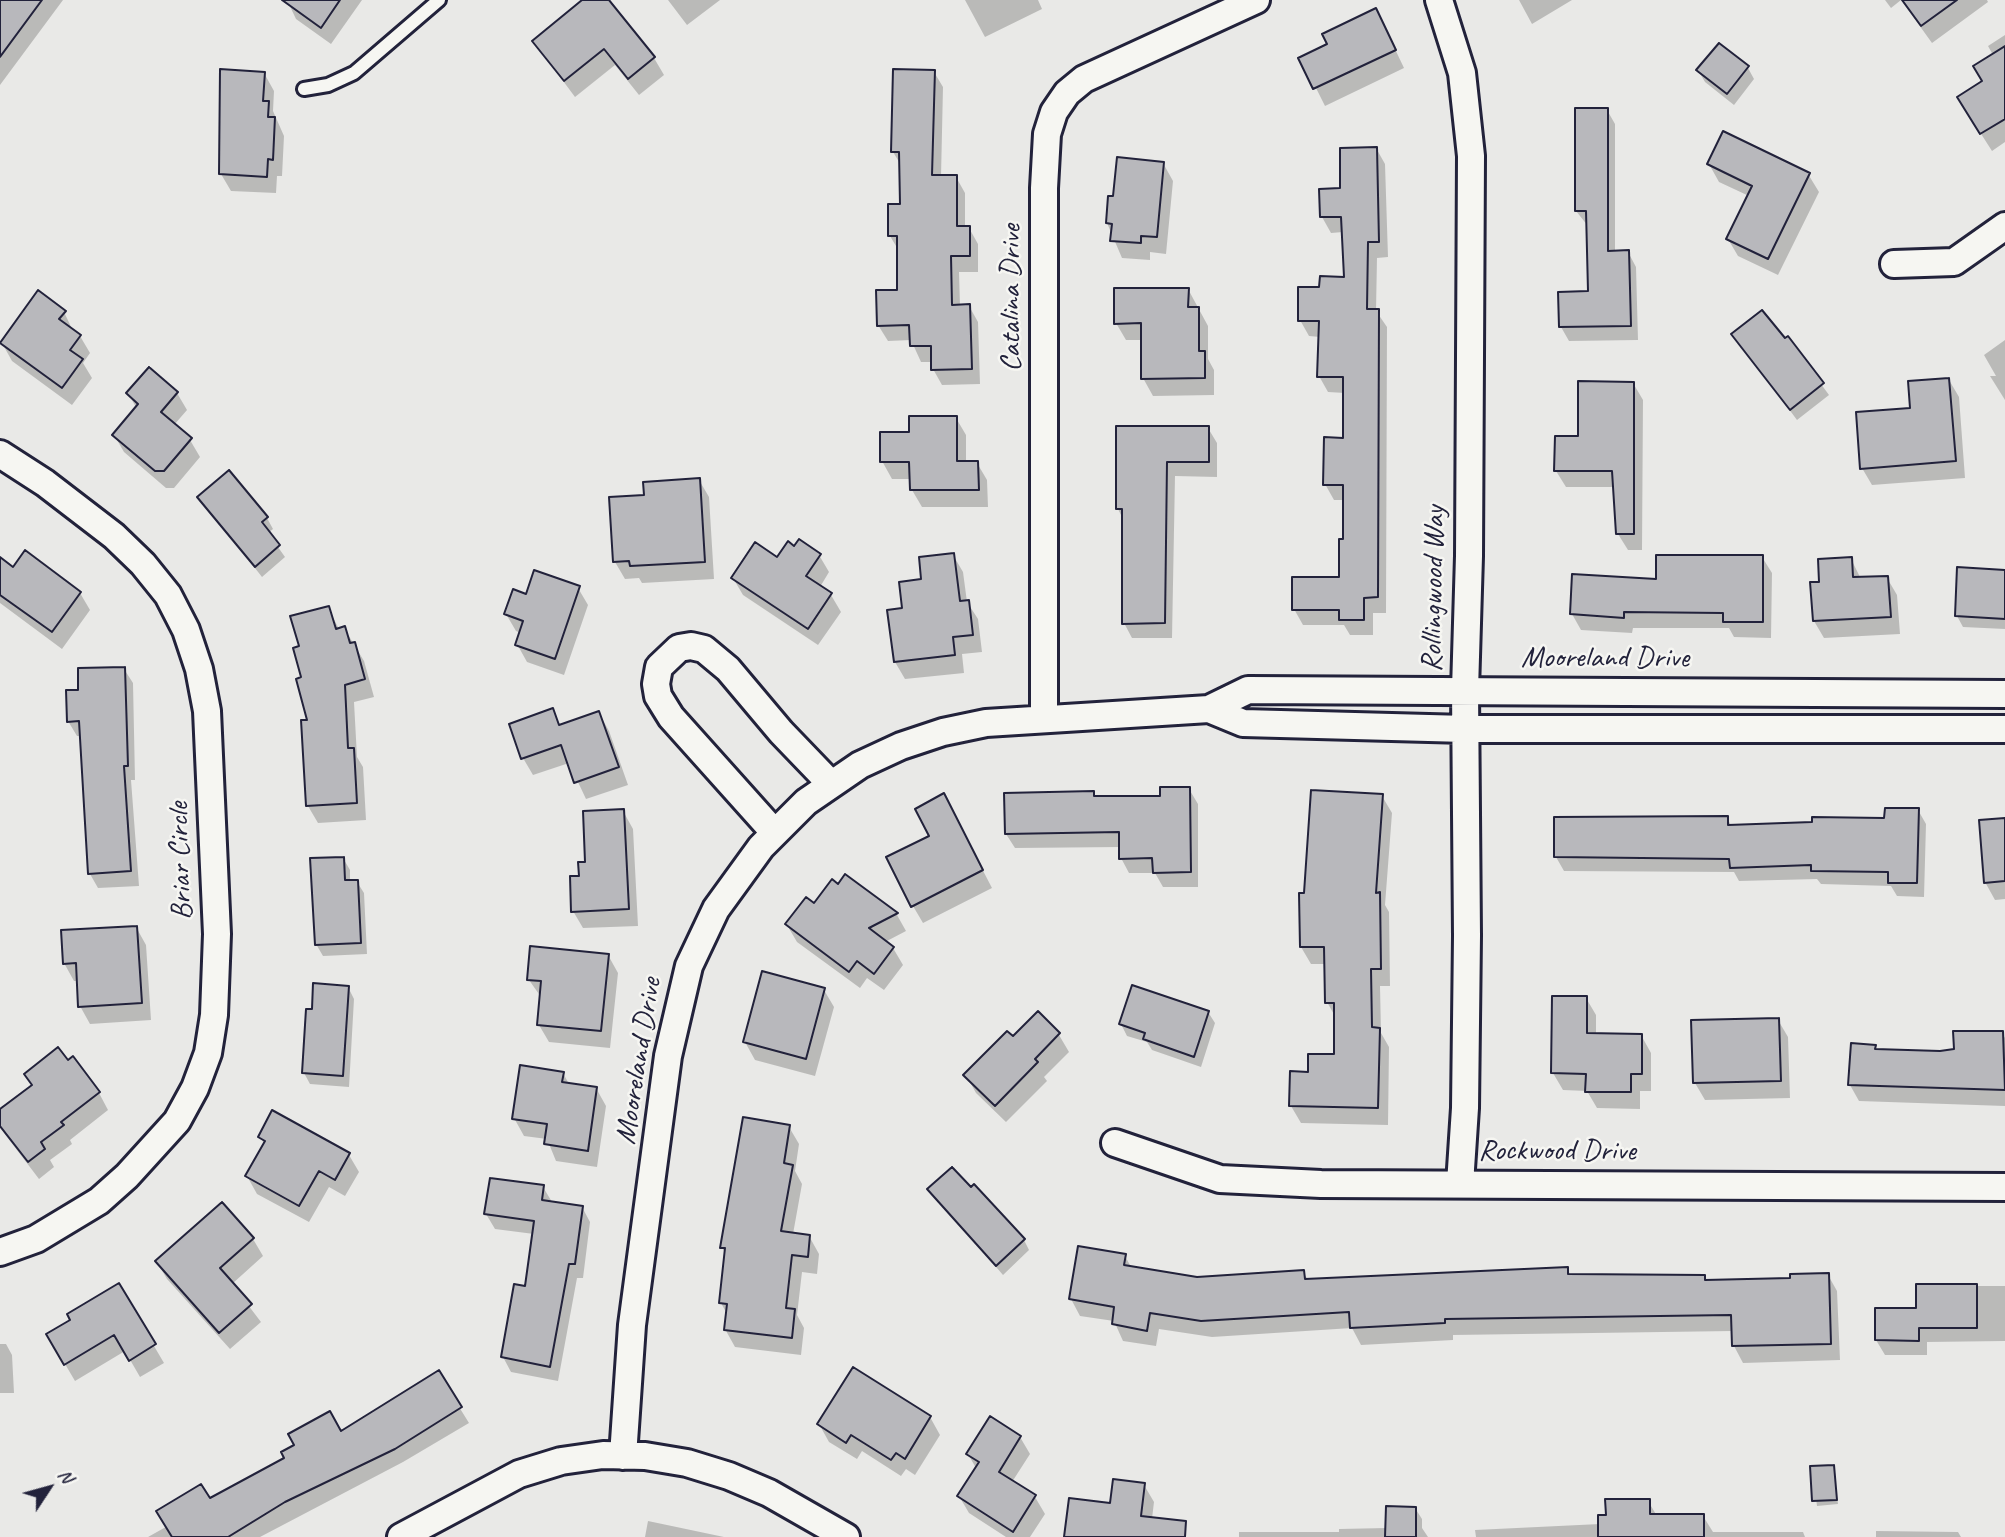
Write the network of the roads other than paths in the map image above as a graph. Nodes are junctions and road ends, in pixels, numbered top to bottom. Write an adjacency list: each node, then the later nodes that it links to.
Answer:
1 (439, 0): 4 (lane)
2 (1256, 0): 11 (street, Catalina Drive)
3 (1439, 0): 8 (street, Rollingwood Way)
4 (304, 89)
5 (2005, 226): 6 (street)
6 (1894, 264)
7 (0, 454): 19 (street, Briar Circle)
8 (1465, 690): 9 (street, Mooreland Drive); 10 (street, Mooreland Drive); 12 (street, Rollingwood Way)
9 (2005, 694)
10 (1209, 709): 11 (street, Mooreland Drive); 12 (street, Mooreland Drive)
11 (1044, 718): 14 (street, Mooreland Drive)
12 (1466, 729): 13 (street, Mooreland Drive); 17 (street, Rollingwood Way)
13 (2005, 729)
14 (831, 784): 15 (street, Mooreland Drive); 15 (street)
15 (775, 832): 20 (street, Mooreland Drive)
16 (1115, 1143): 17 (street, Rockwood Drive)
17 (1460, 1184): 18 (street, Rockwood Drive)
18 (2005, 1186)
19 (0, 1252)
20 (623, 1456): 21 (street); 22 (street)
21 (401, 1537)
22 (846, 1537)

